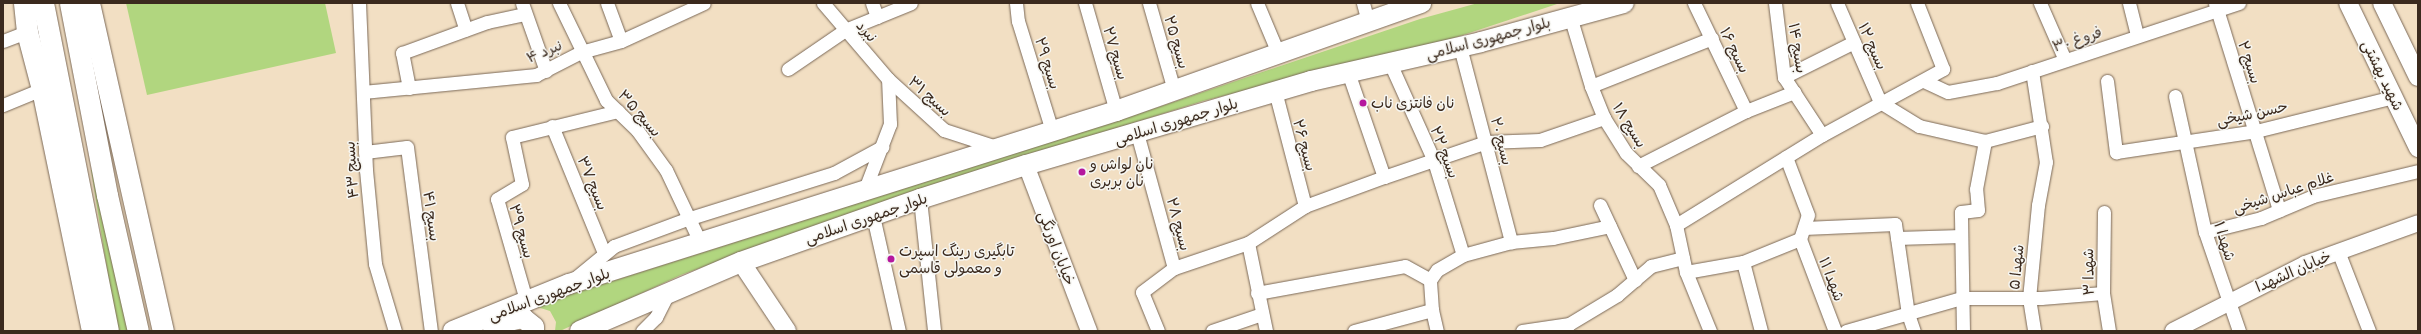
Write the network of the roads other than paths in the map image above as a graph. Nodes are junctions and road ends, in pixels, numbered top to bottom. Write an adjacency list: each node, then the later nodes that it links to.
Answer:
1 (24, 3): 37 (highway)
2 (43, 3): 133 (highway)
3 (70, 3): 134 (highway)
4 (89, 3): 135 (highway)
5 (359, 3): 61 (street, بسیج ۴۳)
6 (457, 3): 35 (street)
7 (559, 3): 44 (street, بسیج ۳۵)
8 (607, 3): 41 (street)
9 (704, 3): 41 (street, نبرد ۴)
10 (823, 3): 36 (street, نبرد)
11 (872, 3): 32 (street)
12 (911, 3): 32 (street)
13 (1016, 3): 74 (street, بسیج ۲۹)
14 (1085, 3): 70 (street, بسیج ۲۷)
15 (1149, 3): 60 (street, بسیج ۲۵)
16 (1257, 3): 45 (street)
17 (1363, 3): 34 (street)
18 (1421, 3): 34 (main road, بلوار جمهوری اسلامی)
19 (1602, 3): 33 (main road)
20 (1624, 3): 33 (main road, بلوار جمهوری اسلامی)
21 (1694, 3): 39 (street, بسیج ۱۶)
22 (1775, 3): 52 (street, بسیج ۱۴)
23 (1837, 3): 42 (street, بسیج ۱۲)
24 (2040, 3): 46 (street)
25 (2129, 3): 38 (street)
26 (2239, 3): 30 (street, فروغ ۳۰)
27 (2348, 3): 65 (main road, شهید بهشتی)
28 (2382, 3): 53 (main road, شهید بهشتی)
29 (1920, 4): 55 (street)
30 (2216, 6): 38 (street, فروغ ۳۰); 75 (street, بسیج ۲)
31 (523, 9): 35 (street); 49 (street)
32 (877, 17): 36 (street)
33 (1569, 17): 43 (main road, بلوار جمهوری اسلامی); 57 (street, بسیج ۱۸)
34 (1368, 22): 45 (main road, بلوار جمهوری اسلامی)
35 (466, 30): 58 (street)
36 (845, 30): 48 (street); 54 (street, نبرد)
37 (27, 32): 40 (street); 59 (highway)
38 (2137, 36): 46 (street, فروغ ۳۰)
39 (1712, 38): 57 (street); 68 (street, بسیج ۱۶)
40 (3, 41)
41 (621, 41): 44 (street, نبرد ۴)
42 (1854, 42): 52 (street); 66 (street, بسیج ۱۲)
43 (1460, 47): 47 (main road, بلوار جمهوری اسلامی); 80 (street, بسیج ۲۰)
44 (581, 52): 49 (street, نبرد ۴); 69 (street, بسیج ۳۵)
45 (1278, 53): 60 (main road, بلوار جمهوری اسلامی)
46 (2065, 60): 50 (street, فروغ ۳۰)
47 (1390, 63): 51 (main road, بلوار جمهوری اسلامی); 86 (street, بسیج ۲۲)
48 (788, 69)
49 (546, 71): 58 (street, نبرد ۴)
50 (2032, 71): 55 (street, فروغ ۳۰); 73 (street, شهدا ۵)
51 (1348, 72): 62 (main road, بلوار جمهوری اسلامی); 90 (street)
52 (1784, 77): 63 (street, بسیج ۱۴)
53 (2418, 77)
54 (888, 79): 81 (street); 82 (street, بسیج ۳۱)
55 (1924, 81): 66 (street)
56 (2107, 81): 79 (street, حسن شیخی)
57 (1591, 86): 71 (street, بسیج ۱۸)
58 (409, 88): 61 (street, نبرد ۴)
59 (42, 89): 67 (street); 132 (highway)
60 (1174, 90): 70 (main road, بلوار جمهوری اسلامی)
61 (363, 92): 84 (street, بسیج ۴۳)
62 (1275, 92): 76 (main road, بلوار جمهوری اسلامی); 94 (street, بسیج ۲۶)
63 (1794, 92): 68 (street); 77 (street, بسیج ۱۴)
64 (2175, 96): 79 (street, شهدا ۱)
65 (2393, 97): 75 (street, حسن شیخی); 83 (main road, شهید بهشتی)
66 (1880, 102): 77 (street); 78 (street)
67 (3, 105)
68 (1746, 110): 88 (street)
69 (618, 111): 72 (street); 98 (street, بسیج ۳۵)
70 (1116, 111): 74 (main road, بلوار جمهوری اسلامی)
71 (1604, 118): 80 (street); 88 (street, بسیج ۱۸)
72 (552, 126): 110 (street, بسیج ۳۷); 125 (street, بسیج ۳۹)
73 (2042, 126): 78 (street); 124 (street, شهدا ۵)
74 (1052, 131): 82 (main road, بلوار جمهوری اسلامی)
75 (2256, 131): 79 (street, حسن شیخی); 95 (street, بسیج ۲)
76 (1137, 133): 87 (main road, بلوار جمهوری اسلامی); 115 (street, بسیج ۲۸)
77 (1822, 135): 85 (street)
78 (1985, 141): 104 (street)
79 (2186, 141): 102 (street, شهدا ۱)
80 (1486, 142): 86 (street); 107 (street, بسیج ۲۰)
81 (882, 147): 91 (street); 98 (street)
82 (999, 148): 91 (main road, بلوار جمهوری اسلامی)
83 (2418, 148)
84 (365, 152): 136 (street, بسیج ۴۳); 137 (street, بسیج ۴۱)
85 (1786, 157): 100 (street); 103 (street)
86 (1434, 161): 90 (street); 111 (street, بسیج ۲۲)
87 (1026, 165): 92 (main road, بلوار جمهوری اسلامی); 146 (street, خیابان اورنگی)
88 (1638, 166): 100 (street, بسیج ۱۸)
89 (2418, 170): 95 (street, غلام عباس شیخی)
90 (1384, 177): 94 (street)
91 (865, 189): 106 (main road, بلوار جمهوری اسلامی)
92 (920, 199): 97 (main road, بلوار جمهوری اسلامی); 145 (street)
93 (1600, 205): 101 (street)
94 (1305, 206): 108 (street)
95 (2279, 210): 102 (street, غلام عباس شیخی)
96 (2104, 212): 122 (street, شهدا ۳)
97 (872, 216): 113 (main road, بلوار جمهوری اسلامی); 144 (street)
98 (687, 219): 106 (street, بسیج ۳۵); 110 (street)
99 (2418, 223): 109 (street, خیابان الشهدا)
100 (1676, 225): 112 (street, بسیج ۱۸)
101 (1610, 226): 107 (street); 118 (street)
102 (2205, 232): 126 (street, شهدا ۱)
103 (1802, 234): 105 (street); 114 (street); 155 (street, شهدا ۱۱)
104 (1962, 236): 105 (street); 123 (street)
105 (1897, 238): 129 (street)
106 (700, 242): 119 (main road, بلوار جمهوری اسلامی)
107 (1511, 242): 111 (street)
108 (1248, 243): 115 (street); 121 (street)
109 (2338, 251): 126 (street, خیابان الشهدا); 163 (street)
110 (604, 253): 119 (street)
111 (1463, 255): 117 (street)
112 (1683, 258): 116 (street, بسیج ۱۸); 118 (street)
113 (742, 262): 120 (main road, بلوار جمهوری اسلامی); 143 (main road)
114 (1743, 262): 116 (street); 154 (street)
115 (1174, 268): 147 (street, بسیج ۲۸)
116 (1686, 272): 153 (street, بسیج ۱۸)
117 (1430, 280): 121 (street); 127 (street)
118 (1635, 280): 131 (street)
119 (569, 284): 125 (main road, بلوار جمهوری اسلامی)
120 (669, 291): 141 (main road, بلوار جمهوری اسلامی); 142 (street)
121 (1257, 293): 128 (street)
122 (2103, 293): 124 (street); 160 (street, شهدا ۳)
123 (1961, 298): 124 (street); 129 (street); 158 (street)
124 (2028, 298): 159 (street, شهدا ۵)
125 (526, 300): 138 (main road, بلوار جمهوری اسلامی)
126 (2228, 302): 161 (street, خیابان الشهدا); 162 (street, شهدا ۱)
127 (1432, 310): 130 (street); 151 (street)
128 (1262, 314): 148 (street); 149 (street)
129 (1908, 314): 156 (street); 157 (street)
130 (1375, 328): 150 (street)
131 (1570, 328): 152 (street)
132 (92, 331)
133 (108, 331)
134 (138, 331)
135 (163, 331)
136 (395, 331)
137 (431, 331)
138 (453, 331)
139 (467, 331): 140 (main road)
140 (534, 331)
141 (580, 331)
142 (642, 331)
143 (787, 331)
144 (899, 331)
145 (934, 331)
146 (1089, 331)
147 (1158, 331)
148 (1212, 331)
149 (1266, 331)
150 (1354, 331)
151 (1438, 331)
152 (1522, 331)
153 (1710, 331)
154 (1761, 331)
155 (1835, 331)
156 (1846, 331)
157 (1914, 331)
158 (1963, 331)
159 (2034, 331)
160 (2109, 331)
161 (2173, 331)
162 (2239, 331)
163 (2369, 331)

